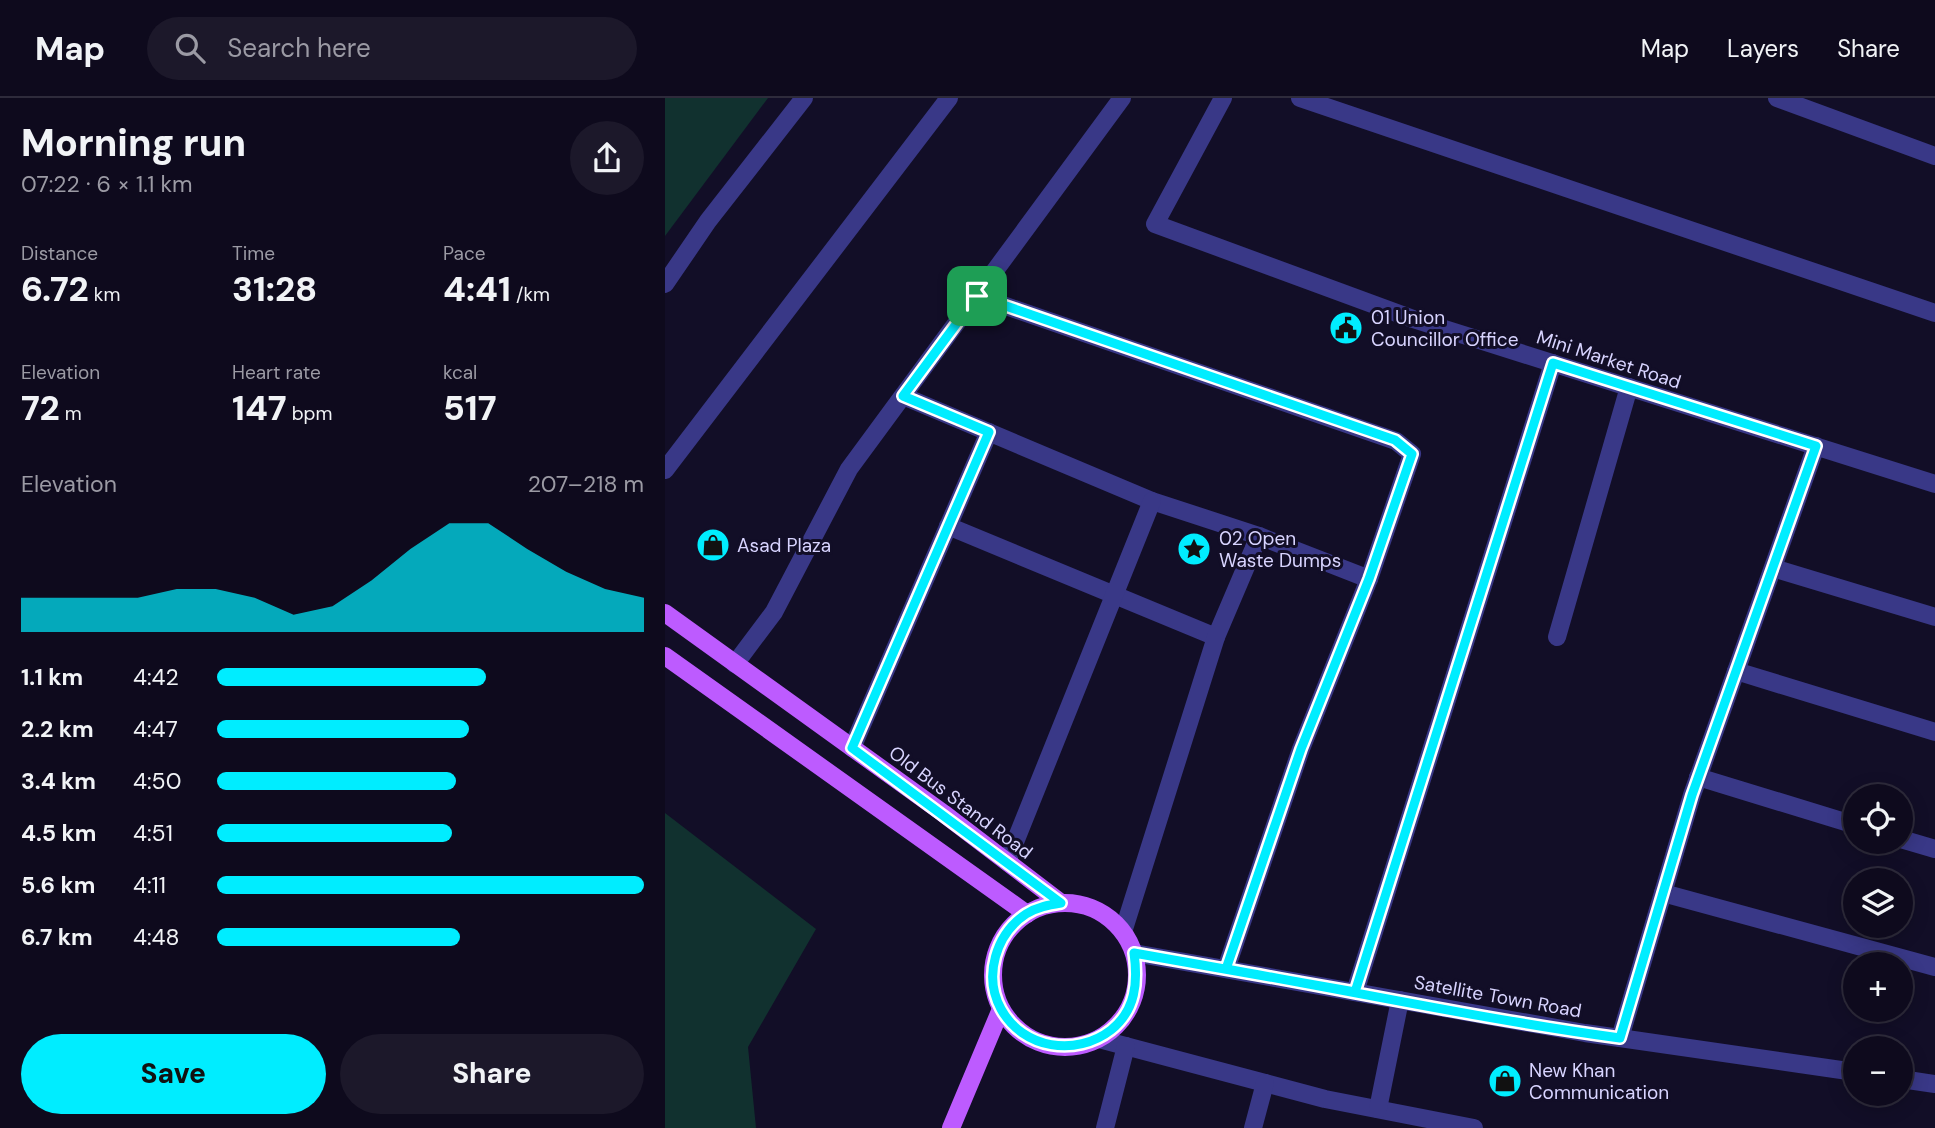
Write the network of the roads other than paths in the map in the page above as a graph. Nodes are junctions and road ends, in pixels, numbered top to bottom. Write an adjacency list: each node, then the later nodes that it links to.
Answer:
1 (804, 98): 8 (street)
2 (949, 98): 16 (street)
3 (1122, 98): 9 (street)
4 (1223, 98): 11 (street, Mini Market Road)
5 (1300, 98): 10 (street)
6 (1788, 100): 7 (street)
7 (1935, 156)
8 (665, 284)
9 (977, 296): 13 (street); 22 (street)
10 (1935, 313)
11 (1553, 363): 12 (street, Mini Market Road); 45 (street)
12 (1629, 387): 15 (street, Mini Market Road); 27 (street)
13 (903, 396): 14 (street); 29 (street)
14 (989, 432): 18 (street); 19 (street)
15 (1816, 446): 17 (street, Mini Market Road); 21 (street)
16 (665, 470)
17 (1935, 484)
18 (1152, 500): 20 (street); 23 (street)
19 (949, 526): 23 (street); 32 (street)
20 (1258, 536): 22 (street); 26 (street)
21 (1773, 568): 25 (street); 30 (street)
22 (1369, 579): 44 (street)
23 (1115, 595): 26 (street); 37 (street)
24 (665, 612): 29 (main road, Old Bus Stand Road)
25 (1935, 617)
26 (1216, 637): 41 (street)
27 (1557, 637)
28 (665, 656): 40 (main road)
29 (735, 664): 32 (main road, Old Bus Stand Road)
30 (1736, 671): 31 (street); 33 (street)
31 (1935, 732)
32 (852, 748): 37 (main road, Old Bus Stand Road)
33 (1698, 777): 34 (street); 38 (street)
34 (1843, 821)
35 (1913, 843): 36 (street)
36 (1935, 849)
37 (1007, 862): 39 (main road, Old Bus Stand Road)
38 (1663, 893): 43 (street); 48 (street)
39 (1061, 903): 40 (main road); 41 (main road)
40 (1027, 914): 47 (main road)
41 (1123, 932): 42 (main road)
42 (1134, 953): 44 (street, Satellite Town Road); 49 (main road)
43 (1935, 967)
44 (1226, 969): 45 (street, Satellite Town Road)
45 (1355, 992): 46 (street, Satellite Town Road)
46 (1400, 1000): 48 (street, Satellite Town Road); 55 (street)
47 (1001, 1009): 49 (main road); 57 (main road)
48 (1620, 1038): 51 (street, Satellite Town Road)
49 (1099, 1039): 50 (street)
50 (1126, 1046): 53 (street); 58 (street)
51 (1843, 1070)
52 (1913, 1081): 54 (street)
53 (1265, 1083): 55 (street); 59 (street)
54 (1935, 1084)
55 (1378, 1109): 56 (street)
56 (1426, 1123): 60 (street)
57 (951, 1128)
58 (1105, 1128)
59 (1253, 1128)
60 (1474, 1128)

